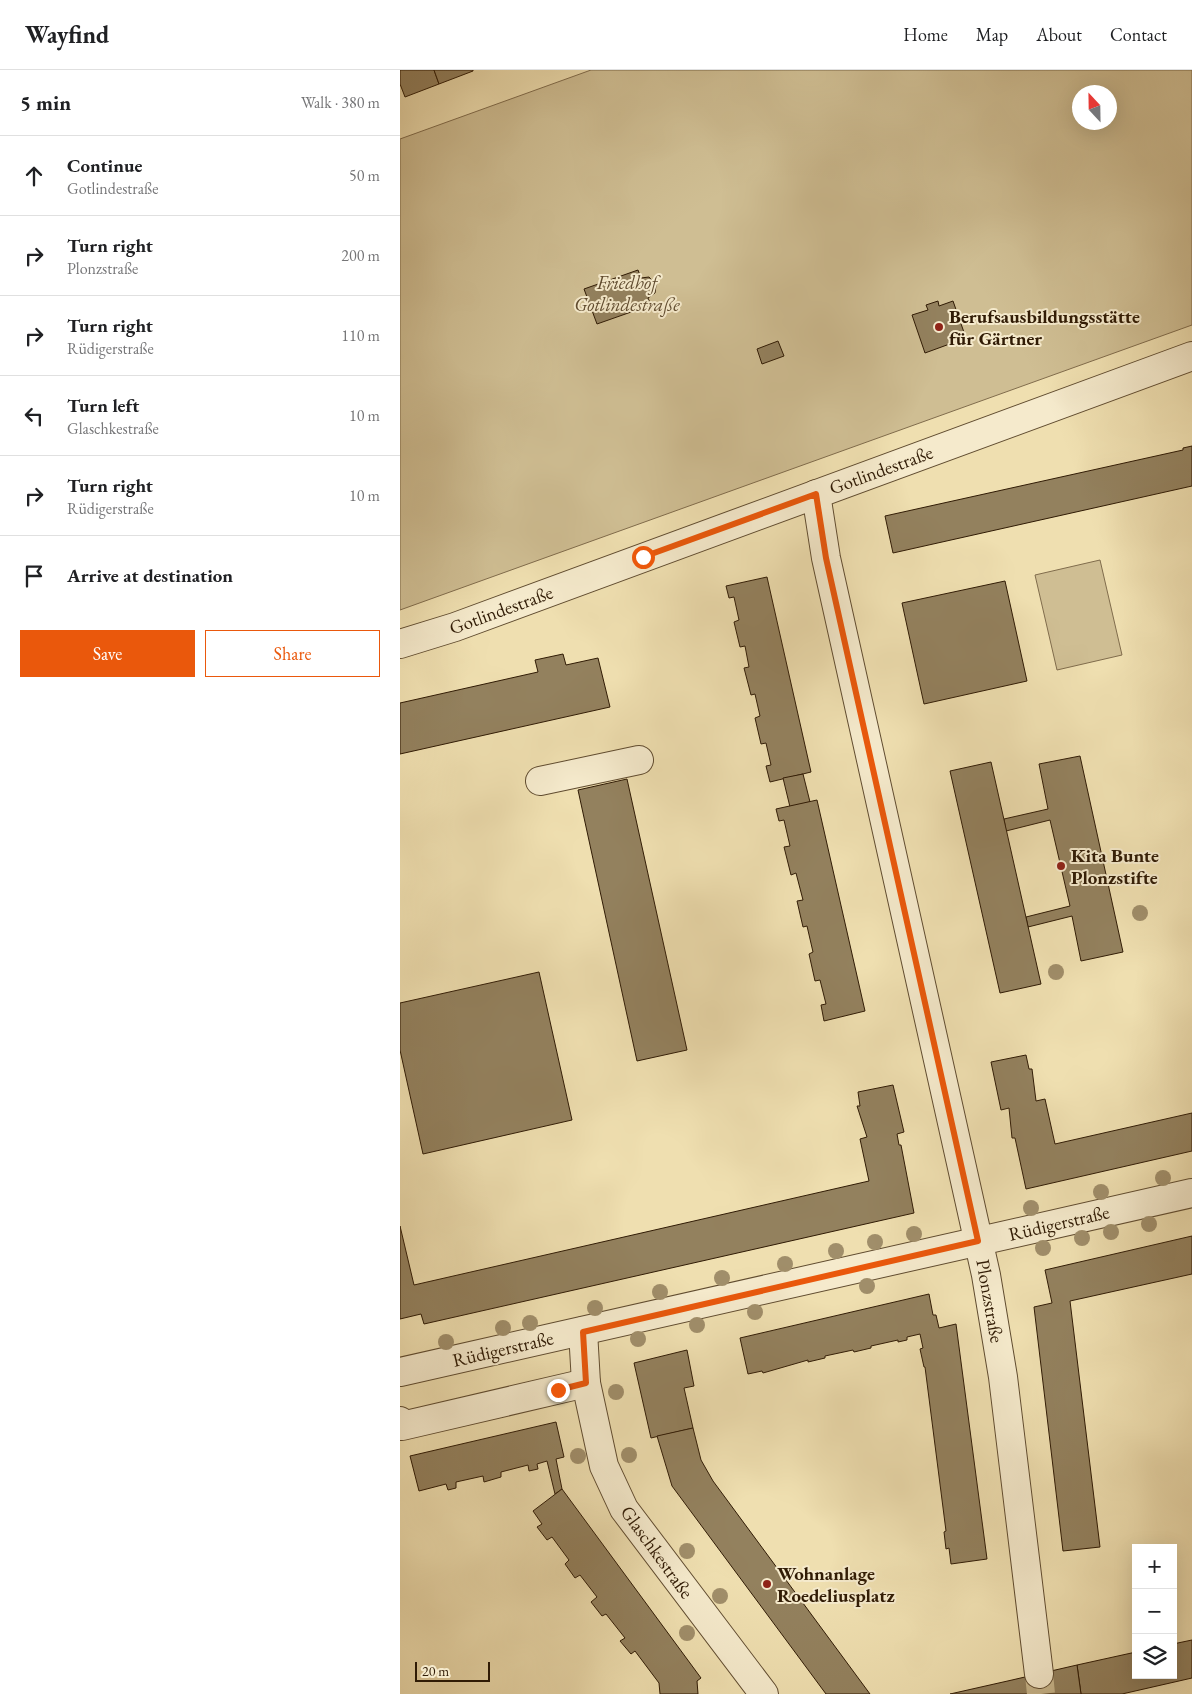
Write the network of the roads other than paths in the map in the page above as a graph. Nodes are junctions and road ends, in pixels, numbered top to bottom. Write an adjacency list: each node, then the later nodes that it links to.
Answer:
1 (1192, 356): 2 (street, Gotlindestraße)
2 (816, 494): 3 (street, Gotlindestraße); 7 (street, Plonzstraße)
3 (400, 644)
4 (639, 760): 5 (street)
5 (540, 781)
6 (1192, 1193): 7 (street, Rüdigerstraße)
7 (978, 1241): 8 (street, Rüdigerstraße); 12 (street, Plonzstraße)
8 (583, 1332): 9 (street, Rüdigerstraße); 10 (street, Glaschkestraße)
9 (400, 1372)
10 (586, 1383): 11 (street); 13 (street, Glaschkestraße)
11 (400, 1421)
12 (1039, 1674)
13 (764, 1694)

